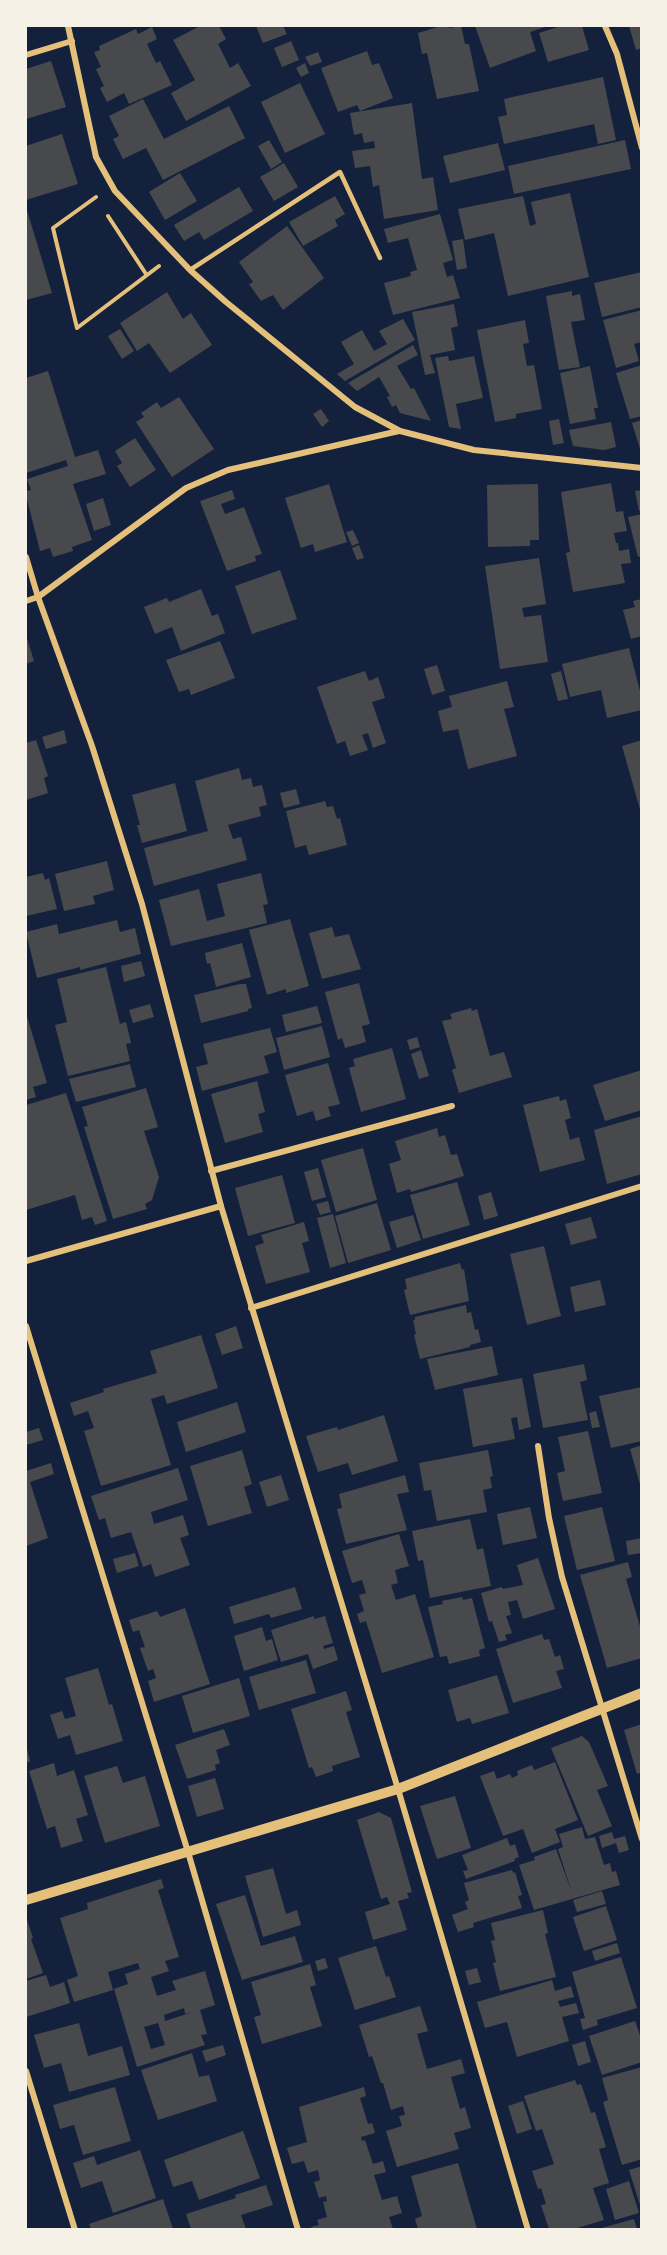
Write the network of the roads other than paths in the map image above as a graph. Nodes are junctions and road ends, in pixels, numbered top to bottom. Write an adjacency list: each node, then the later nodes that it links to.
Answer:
1 (68, 26): 3 (street)
2 (605, 26): 5 (street)
3 (72, 41): 4 (street); 7 (street)
4 (26, 55)
5 (642, 148)
6 (380, 258): 7 (lane)
7 (190, 270): 8 (street)
8 (400, 431): 9 (street); 11 (street)
9 (642, 468)
10 (26, 557): 11 (street)
11 (38, 597): 12 (street); 14 (street)
12 (26, 601)
13 (452, 1106): 14 (street)
14 (211, 1171): 16 (street)
15 (642, 1186): 18 (street)
16 (220, 1206): 17 (street); 18 (street)
17 (26, 1261)
18 (251, 1308): 23 (street)
19 (26, 1326): 25 (street)
20 (538, 1446): 22 (street)
21 (642, 1693): 22 (street)
22 (602, 1708): 23 (street); 24 (street)
23 (398, 1789): 25 (street); 30 (street)
24 (642, 1839)
25 (188, 1852): 26 (street); 29 (street)
26 (26, 1900)
27 (26, 2071): 28 (street)
28 (75, 2229)
29 (298, 2229)
30 (528, 2229)

